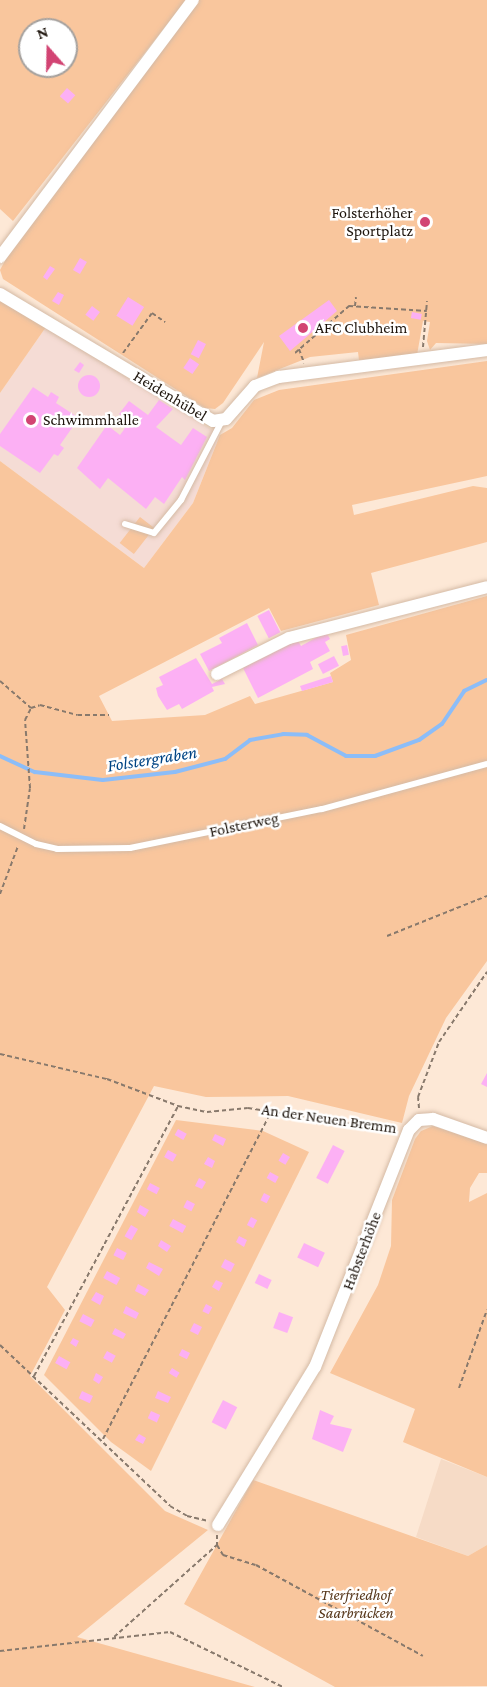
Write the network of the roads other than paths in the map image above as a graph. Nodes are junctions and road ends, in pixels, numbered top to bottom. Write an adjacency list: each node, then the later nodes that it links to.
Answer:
1 (193, 0): 2 (street)
2 (0, 257)
3 (0, 294): 5 (street, Heidenhübel)
4 (487, 350): 5 (street, Heidenhübel)
5 (222, 420): 6 (lane)
6 (125, 524)
7 (487, 587): 8 (street)
8 (217, 674)
9 (487, 764): 10 (lane, Folsterweg)
10 (0, 826)
11 (419, 1120): 12 (street, An der Neuen Bremm); 13 (street, Habsterhöhe)
12 (487, 1138)
13 (218, 1525)

